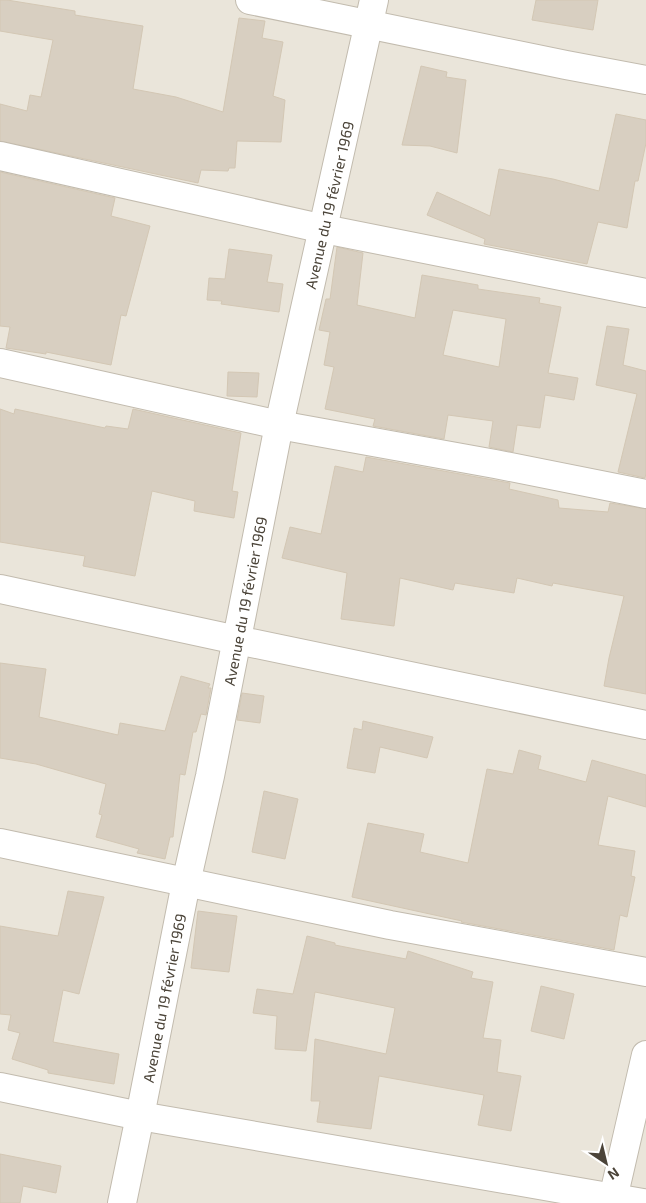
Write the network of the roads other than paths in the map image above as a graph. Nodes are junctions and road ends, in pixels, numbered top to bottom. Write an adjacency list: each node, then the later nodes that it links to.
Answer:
1 (250, 0): 2 (street)
2 (372, 12): 3 (street); 5 (street, Avenue du 19 février 1969)
3 (646, 80)
4 (0, 156): 5 (street)
5 (324, 229): 6 (street); 8 (street, Avenue du 19 février 1969)
6 (646, 293)
7 (0, 362): 8 (street)
8 (279, 426): 9 (street); 11 (street, Avenue du 19 février 1969)
9 (646, 494)
10 (0, 589): 11 (street)
11 (237, 640): 12 (street); 14 (street, Avenue du 19 février 1969)
12 (646, 725)
13 (0, 843): 14 (street)
14 (186, 883): 15 (street); 18 (street, Avenue du 19 février 1969)
15 (646, 972)
16 (646, 1055): 19 (street)
17 (0, 1087): 18 (street)
18 (140, 1116): 19 (street); 20 (street, Avenue du 19 février 1969)
19 (613, 1200): 21 (street)
20 (122, 1203)
21 (643, 1203)

